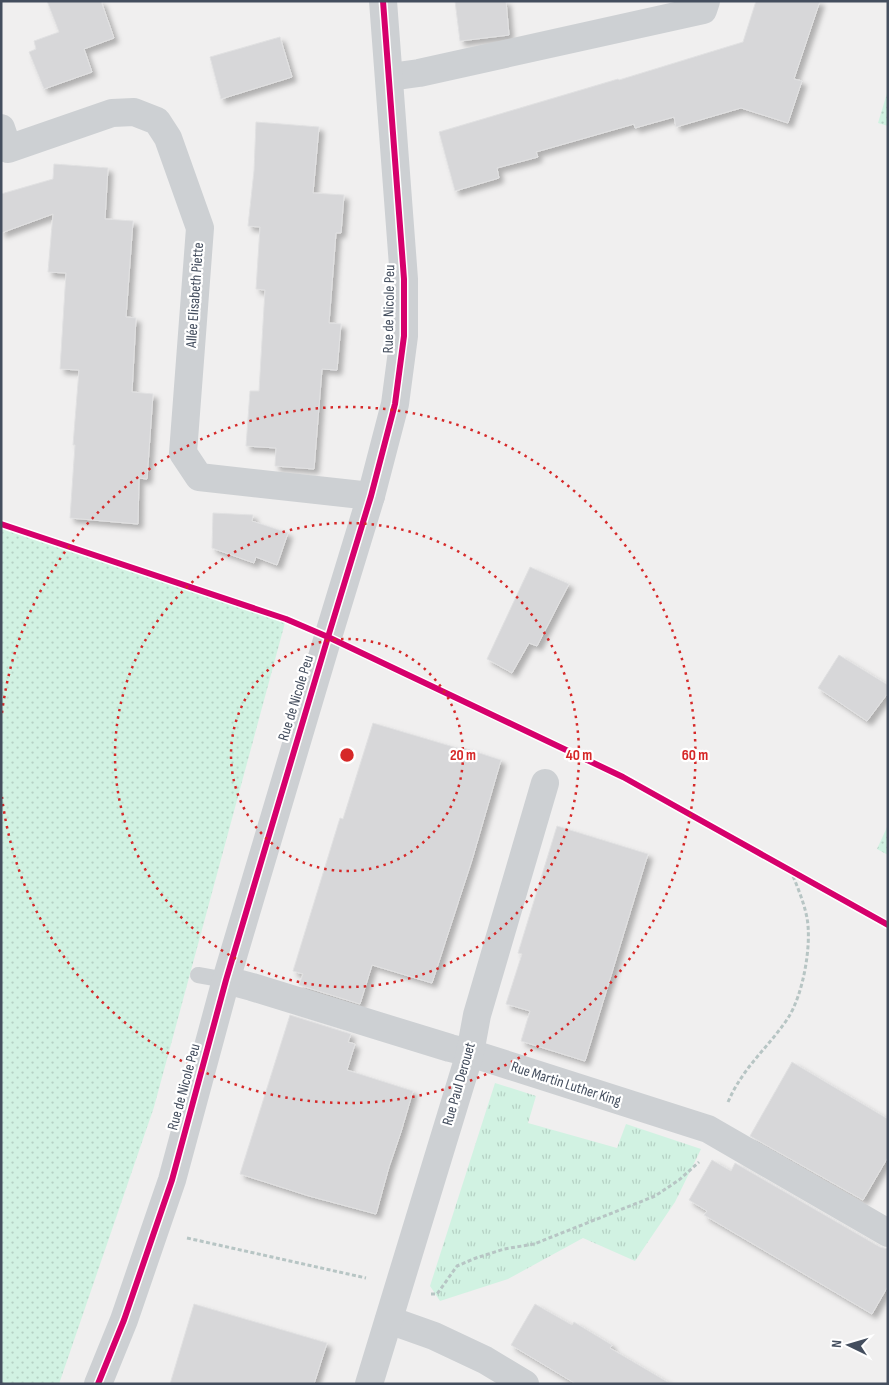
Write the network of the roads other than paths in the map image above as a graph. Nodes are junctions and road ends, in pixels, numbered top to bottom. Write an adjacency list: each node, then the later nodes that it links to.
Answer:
1 (383, 1): 3 (street, Rue de Nicole Peu)
2 (706, 1): 3 (street)
3 (390, 77): 5 (street, Rue de Nicole Peu)
4 (1, 128): 5 (street, Allée Elisabeth Piette)
5 (371, 496): 8 (street, Rue de Nicole Peu)
6 (545, 783): 9 (street, Rue Paul Derouet)
7 (198, 975): 8 (lane)
8 (226, 980): 9 (street, Rue Martin Luther King); 12 (street, Rue de Nicole Peu)
9 (470, 1052): 10 (street, Rue Martin Luther King); 11 (street, Rue Paul Derouet)
10 (888, 1233)
11 (389, 1320): 13 (street, Rue Paul Derouet); 14 (street)
12 (98, 1384)
13 (369, 1384)
14 (525, 1384)

